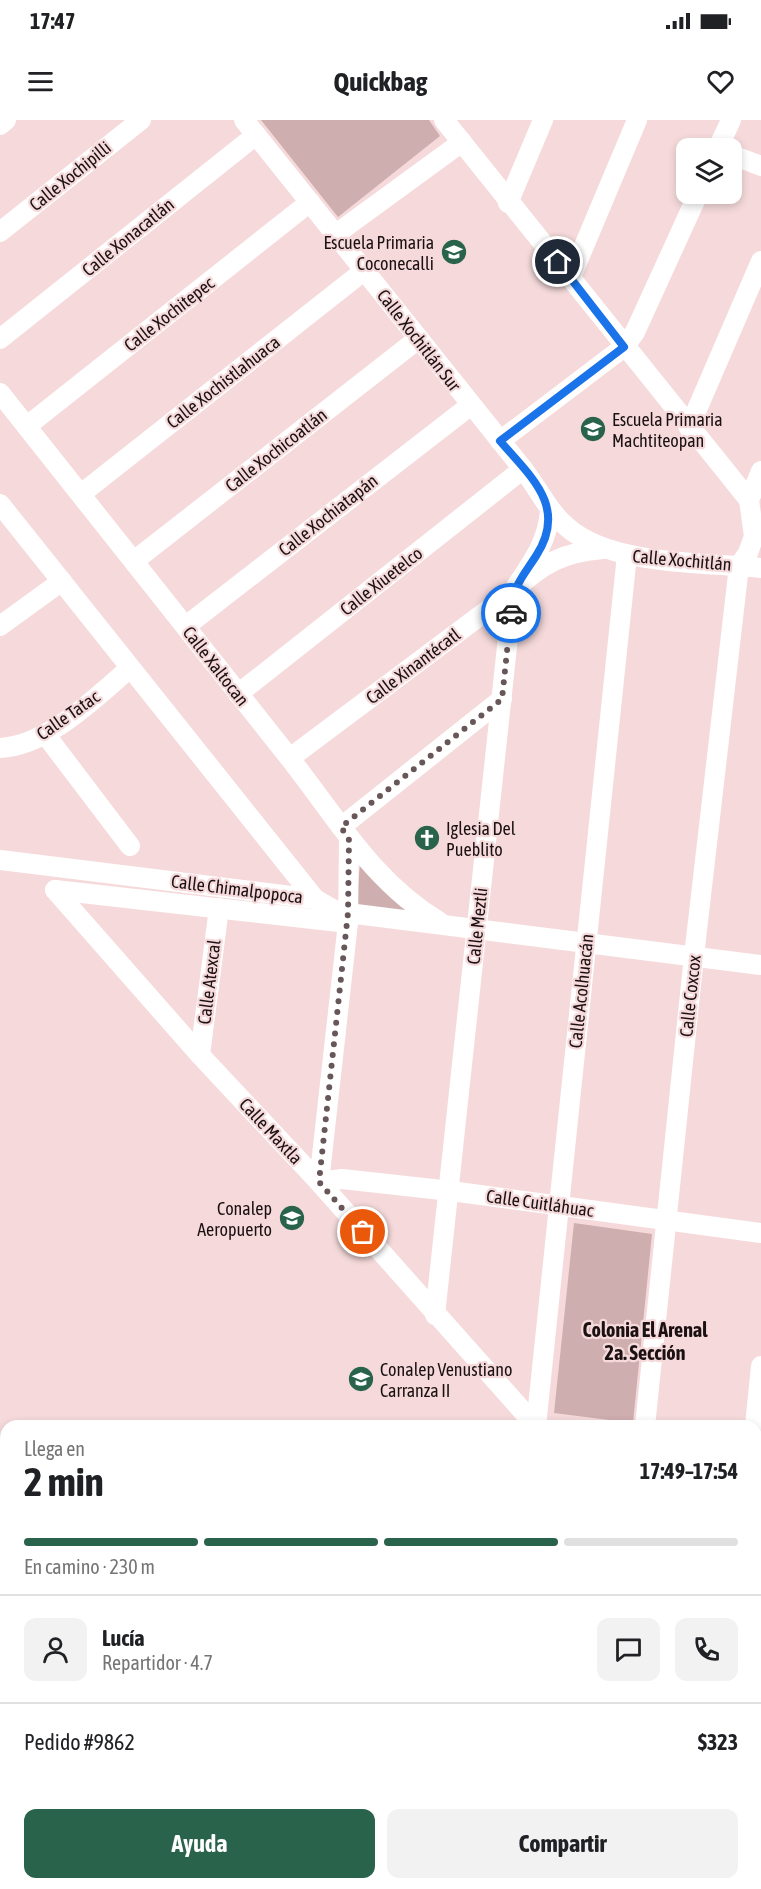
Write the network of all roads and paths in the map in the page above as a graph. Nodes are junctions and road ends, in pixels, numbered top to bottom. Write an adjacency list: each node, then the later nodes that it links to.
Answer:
1 (6, 120): 7 (street)
2 (141, 120): 16 (street, Calle Xochipilli)
3 (543, 120): 14 (street)
4 (637, 120): 20 (street)
5 (730, 120): 9 (street)
6 (447, 122): 10 (street)
7 (0, 125)
8 (250, 128): 13 (street, Calle Xochitlán Sur); 21 (street, Calle Xonacatlán)
9 (722, 138)
10 (462, 142): 14 (street); 17 (street)
11 (742, 159): 12 (street)
12 (761, 166)
13 (310, 202): 17 (street, Calle Xochitlán Sur); 26 (street, Calle Xochitepec)
14 (508, 203): 20 (street)
15 (693, 204): 23 (street)
16 (0, 232)
17 (336, 234): 19 (street, Calle Xochitlán Sur)
18 (761, 261): 27 (street)
19 (365, 270): 22 (street, Calle Xochitlán Sur); 31 (street, Calle Xochistlahuaca)
20 (571, 277): 23 (street)
21 (0, 339)
22 (418, 339): 25 (street, Calle Xochitlán Sur); 37 (street, Calle Xochicoatlán)
23 (624, 347): 27 (street); 28 (street)
24 (0, 393): 26 (street, Calle Xaltocan)
25 (471, 405): 28 (street, Calle Xochitlán Sur); 43 (street, Calle Xochiatapán)
26 (27, 426): 31 (street, Calle Xaltocan)
27 (689, 428): 32 (street)
28 (500, 441): 29 (street, Calle Xochitlán Sur)
29 (523, 469): 33 (street, Calle Xochitlán Sur); 45 (street, Calle Xiuetelco)
30 (761, 471): 32 (street)
31 (81, 494): 37 (street, Calle Xaltocan)
32 (749, 500): 38 (street)
33 (550, 510): 35 (street, Calle Xochitlán Sur); 41 (street, Calle Meztli)
34 (3, 512): 40 (street)
35 (603, 549): 36 (street, Calle Xochitlán); 41 (street, Calle Xinantécatl)
36 (627, 555): 38 (street, Calle Xochitlán); 58 (street, Calle Acolhuacán)
37 (134, 561): 43 (street, Calle Xaltocan)
38 (739, 566): 39 (street, Calle Xochitlán); 59 (street, Calle Coxcox)
39 (761, 568)
40 (62, 580): 42 (street); 44 (street)
41 (513, 591): 46 (street, Calle Meztli); 49 (street, Calle Xinantécatl)
42 (0, 626)
43 (186, 626): 45 (street, Calle Xaltocan)
44 (130, 668): 47 (street, Calle Tatac); 53 (street)
45 (238, 694): 49 (street, Calle Xaltocan)
46 (502, 699): 50 (street); 57 (street, Calle Meztli)
47 (45, 734): 48 (street, Calle Tatac); 51 (street)
48 (0, 748)
49 (290, 758): 50 (street, Calle Xaltocan)
50 (345, 834): 55 (street); 56 (street, Calle Xaltocan)
51 (130, 846)
52 (0, 860): 53 (street, Calle Chimalpopoca)
53 (315, 899): 55 (street, Calle Chimalpopoca)
54 (219, 908): 55 (street); 61 (street, Calle Atexcal); 61 (street, Calle Maxtla)
55 (348, 918): 56 (street, Calle Chimalpopoca); 62 (street)
56 (445, 925): 57 (street, Calle Chimalpopoca)
57 (476, 930): 58 (street, Calle Chimalpopoca); 63 (street, Calle Meztli)
58 (585, 944): 59 (street, Calle Chimalpopoca); 64 (street, Calle Acolhuacán)
59 (694, 956): 60 (street, Calle Chimalpopoca); 65 (street, Calle Coxcox)
60 (761, 965)
61 (200, 1055): 62 (street, Calle Maxtla)
62 (319, 1182): 63 (street, Calle Cuitláhuac); 67 (street, Calle Maxtla)
63 (451, 1191): 64 (street, Calle Cuitláhuac); 67 (street, Calle Meztli)
64 (559, 1206): 65 (street, Calle Cuitláhuac); 70 (street, Calle Acolhuacán)
65 (668, 1221): 66 (street, Calle Cuitláhuac); 71 (street, Calle Coxcox)
66 (761, 1233)
67 (435, 1315): 69 (street, Calle Maxtla)
68 (761, 1366): 72 (street)
69 (531, 1420)
70 (537, 1420)
71 (646, 1420)
72 (756, 1420)

